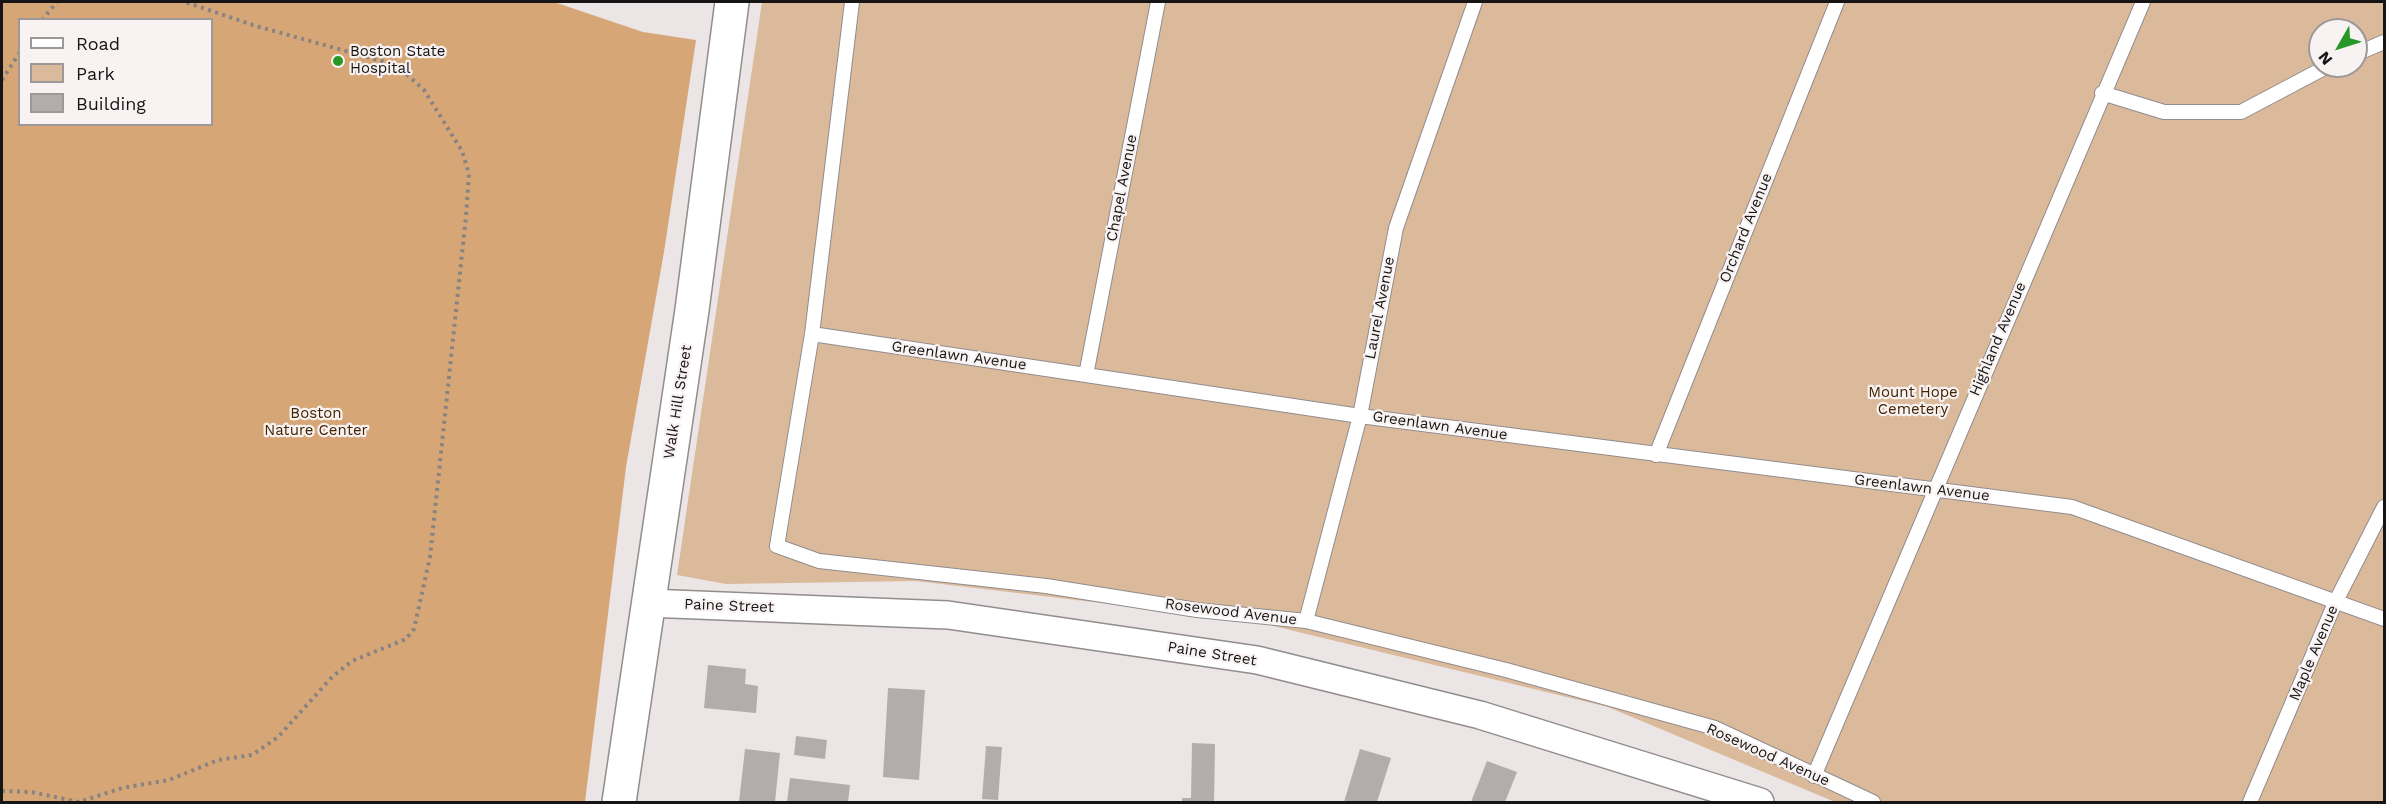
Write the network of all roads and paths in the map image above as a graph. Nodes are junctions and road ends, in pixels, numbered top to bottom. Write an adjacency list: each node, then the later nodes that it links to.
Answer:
1 (57, 2): 9 (path)
2 (185, 2): 27 (path)
3 (732, 2): 22 (main road, Walk Hill Street)
4 (852, 2): 16 (lane)
5 (1158, 2): 17 (lane, Chapel Avenue)
6 (1475, 2): 18 (lane, Laurel Avenue)
7 (1837, 2): 19 (lane, Orchard Avenue)
8 (2143, 2): 15 (lane, Highland Avenue)
9 (44, 18)
10 (2385, 42): 11 (lane)
11 (2368, 49)
12 (18, 55): 14 (path)
13 (2308, 77): 15 (lane)
14 (2, 80)
15 (2102, 93): 20 (lane, Highland Avenue)
16 (812, 334): 17 (lane, Greenlawn Avenue); 25 (lane, Rosewood Avenue)
17 (1086, 375): 18 (lane, Greenlawn Avenue)
18 (1360, 416): 19 (lane, Greenlawn Avenue); 25 (lane, Laurel Avenue)
19 (1656, 455): 20 (lane, Greenlawn Avenue)
20 (1935, 489): 23 (lane, Greenlawn Avenue); 26 (lane, Highland Avenue)
21 (2385, 507): 23 (lane, Maple Avenue)
22 (647, 603): 28 (main road, Walk Hill Street); 29 (street, Paine Street)
23 (2335, 603): 24 (lane, Greenlawn Avenue); 31 (lane, Maple Avenue)
24 (2385, 619)
25 (1306, 621): 26 (lane, Rosewood Avenue)
26 (1814, 776): 30 (lane, Rosewood Avenue)
27 (2, 791)
28 (619, 802)
29 (1760, 802)
30 (1874, 802)
31 (2250, 802)

